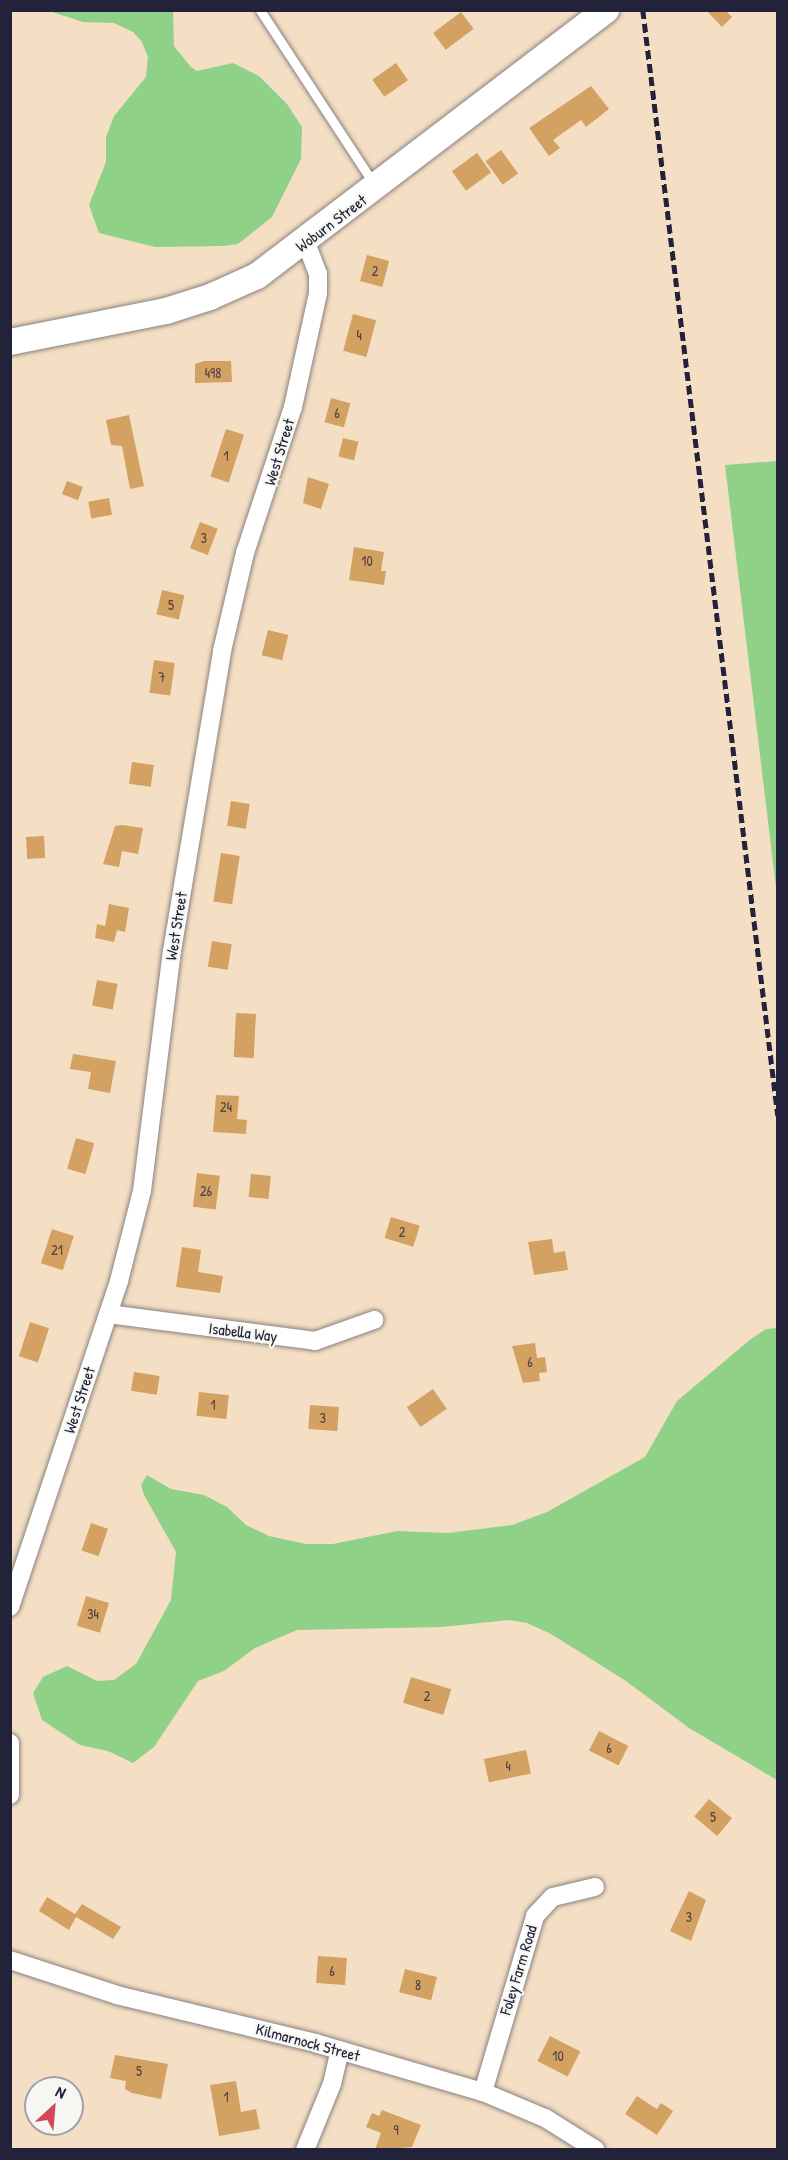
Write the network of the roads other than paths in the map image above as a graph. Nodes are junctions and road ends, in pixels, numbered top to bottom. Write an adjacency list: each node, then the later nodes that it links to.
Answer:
1 (260, 10): 3 (lane)
2 (606, 10): 3 (street, Woburn Street)
3 (376, 188): 4 (street, Woburn Street)
4 (306, 242): 5 (street, Woburn Street); 6 (street, West Street)
5 (10, 342)
6 (108, 1314): 7 (street, Isabella Way); 8 (street, West Street)
7 (374, 1320)
8 (10, 1607)
9 (10, 1743): 10 (street)
10 (10, 1795)
11 (596, 1887): 14 (street, Foley Farm Road)
12 (10, 1960): 13 (street, Kilmarnock Street)
13 (340, 2050): 14 (street, Kilmarnock Street); 15 (street)
14 (483, 2092): 16 (street, Kilmarnock Street)
15 (305, 2150)
16 (596, 2150)

